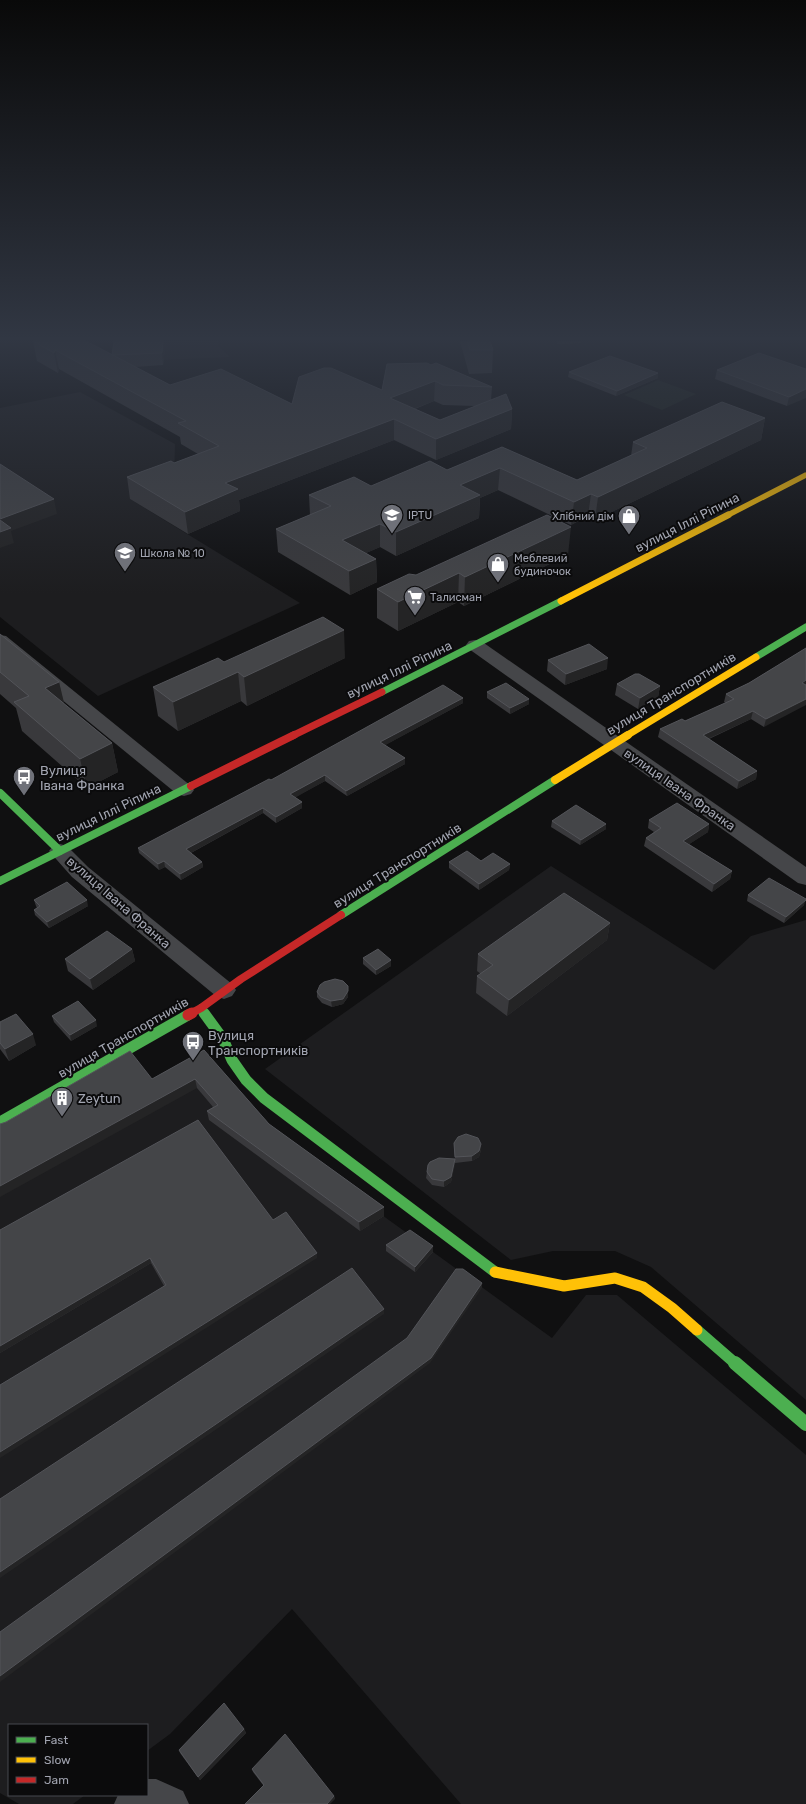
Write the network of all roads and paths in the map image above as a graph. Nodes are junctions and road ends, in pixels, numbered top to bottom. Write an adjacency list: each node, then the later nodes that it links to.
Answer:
1 (806, 474): 4 (street, вулиця Іллі Ріпина)
2 (806, 627): 5 (street, вулиця Транспортників)
3 (0, 640): 6 (street)
4 (475, 645): 5 (street, вулиця Івана Франка); 6 (street, вулиця Іллі Ріпина)
5 (613, 743): 9 (street, вулиця Івана Франка); 11 (street, вулиця Транспортників)
6 (184, 790): 8 (street, вулиця Іллі Ріпина)
7 (0, 793): 8 (street, вулиця Івана Франка)
8 (60, 851): 10 (street, вулиця Іллі Ріпина); 11 (street, вулиця Івана Франка)
9 (806, 878)
10 (0, 881)
11 (224, 990): 12 (street, вулиця Транспортників)
12 (201, 1008): 13 (street, вулиця Транспортників); 14 (street)
13 (0, 1122)
14 (806, 1424)
15 (133, 1804): 16 (street)
16 (170, 1804)

